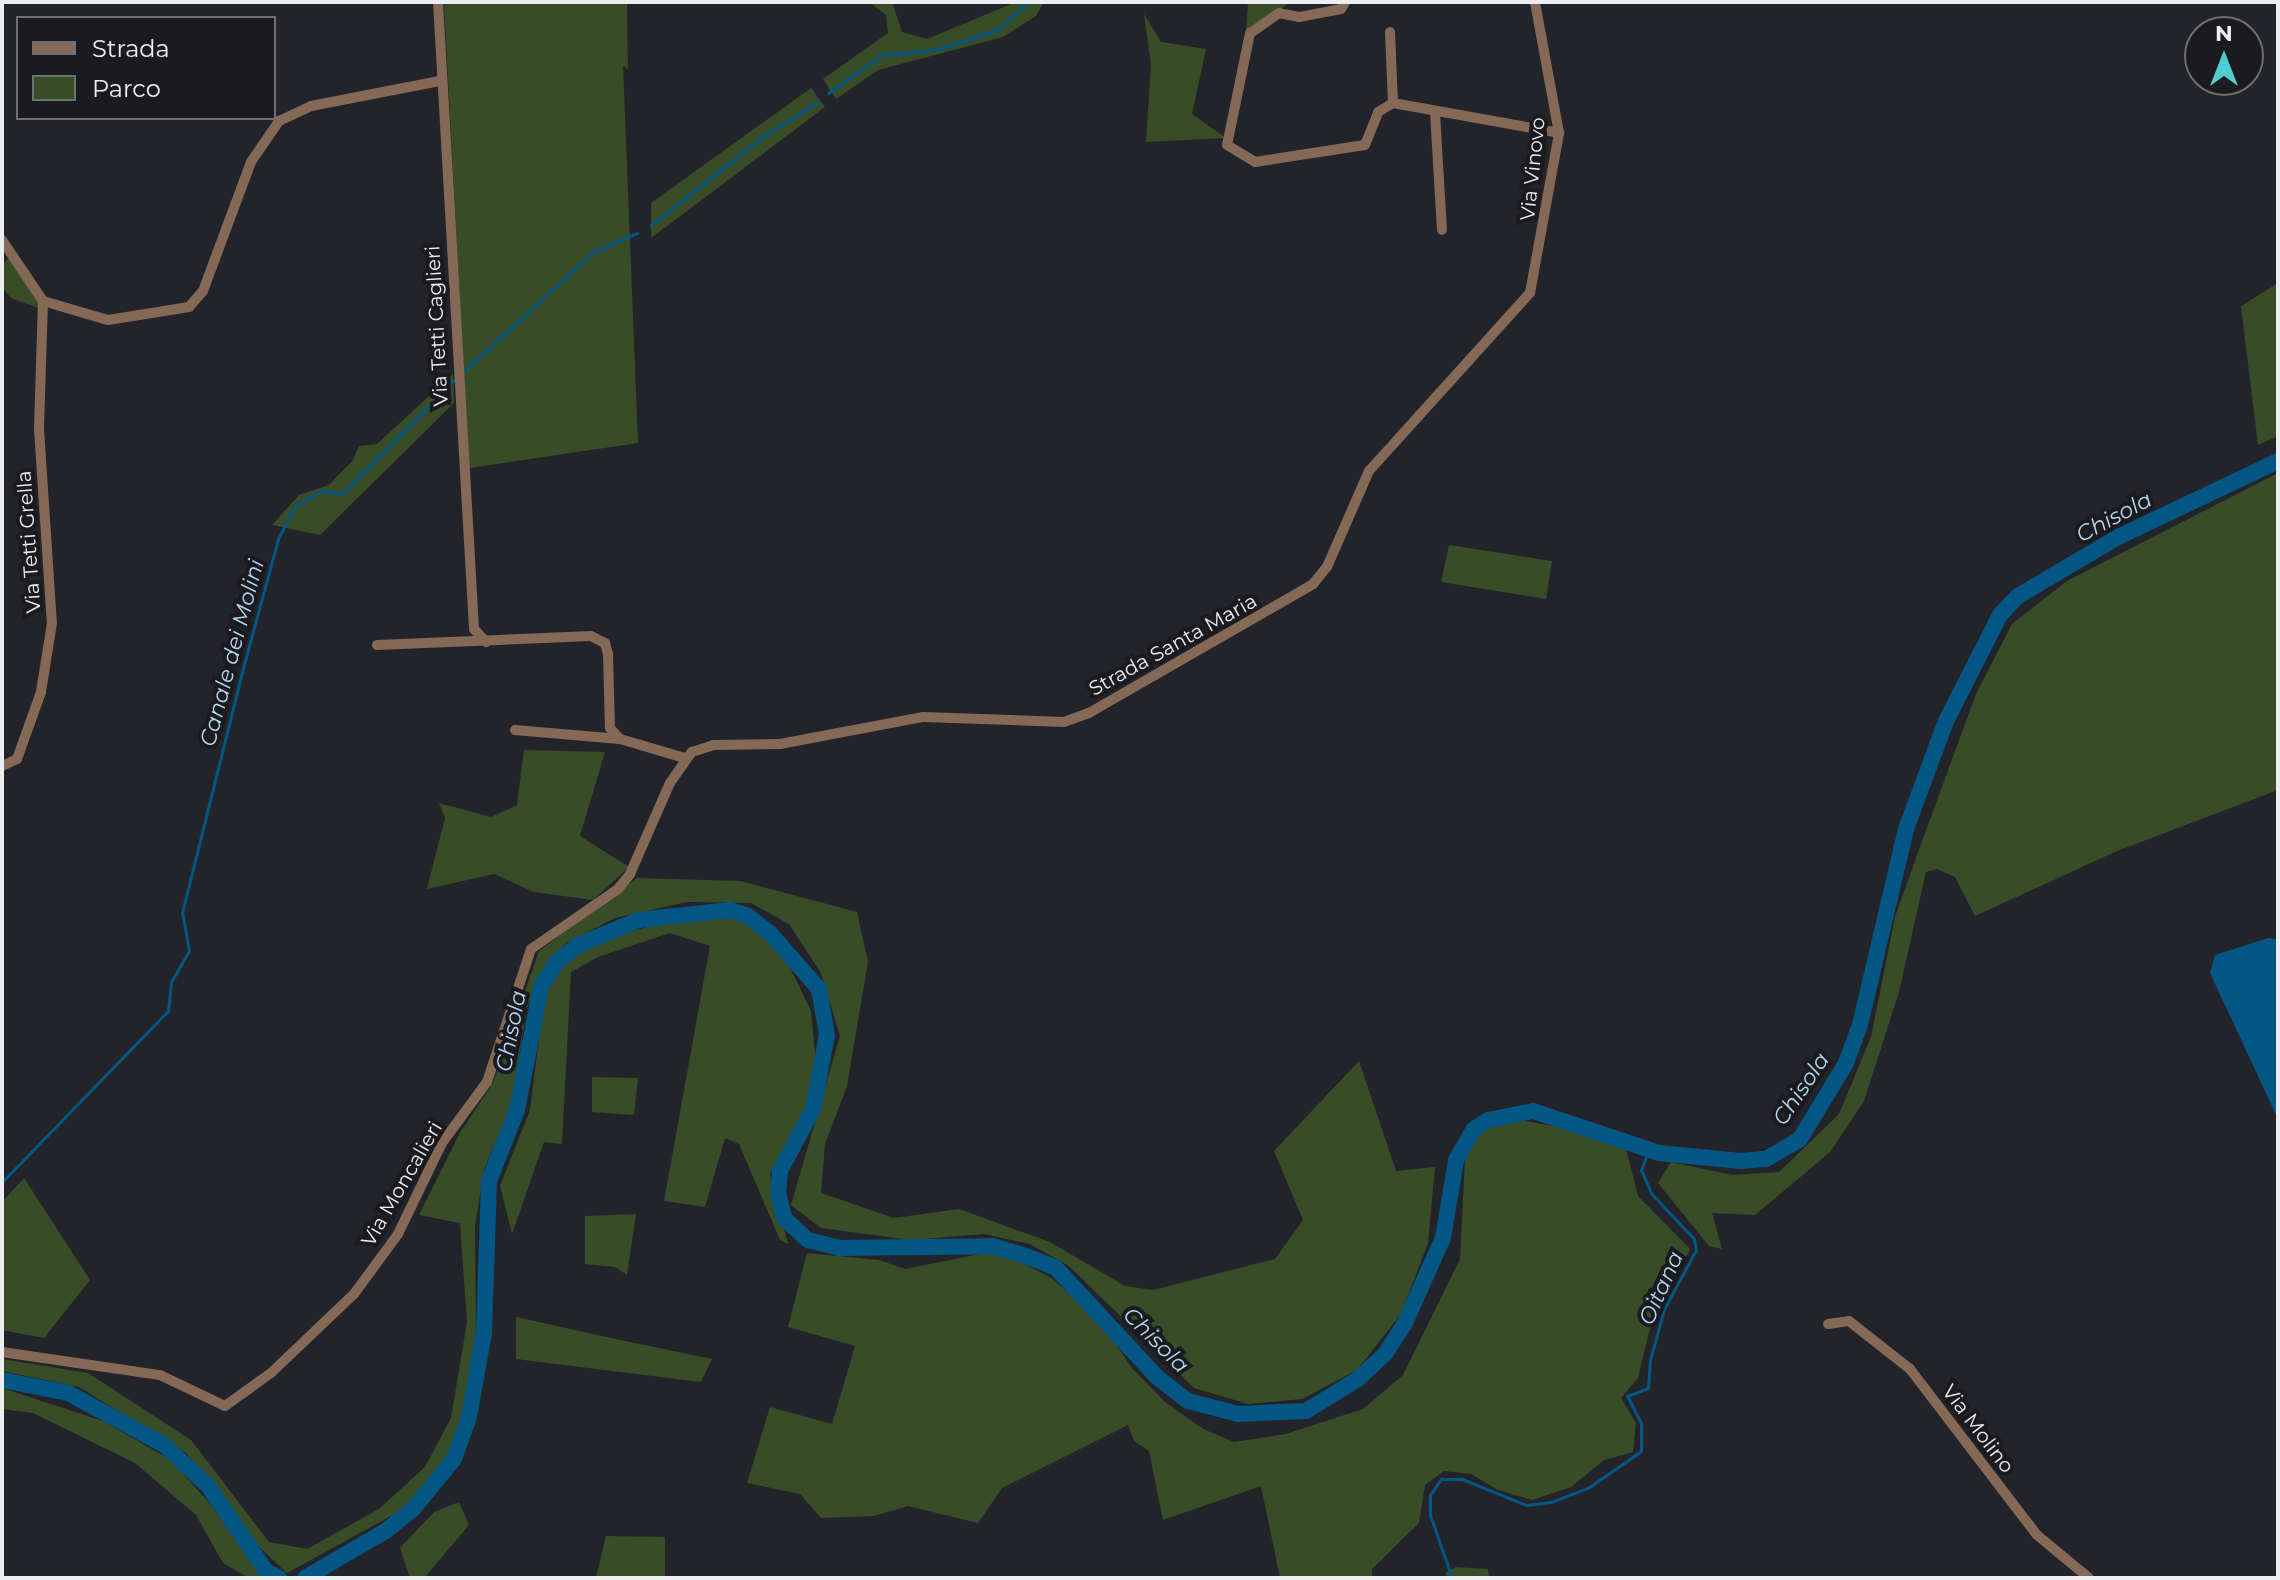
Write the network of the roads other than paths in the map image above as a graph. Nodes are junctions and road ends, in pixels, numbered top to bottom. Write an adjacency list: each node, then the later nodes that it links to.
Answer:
1 (438, 2): 5 (street, Via Tetti Caglieri)
2 (1345, 2): 6 (street)
3 (1535, 2): 8 (street, Via Vinovo)
4 (1390, 32): 6 (street)
5 (440, 81): 12 (street); 13 (street, Via Tetti Caglieri)
6 (1393, 103): 7 (street)
7 (1435, 113): 8 (street); 9 (street)
8 (1559, 133): 11 (street, Via Vinovo)
9 (1442, 230)
10 (2, 240): 12 (street)
11 (1530, 293): 17 (street, Strada Santa Maria)
12 (43, 301): 18 (street, Via Tetti Grella)
13 (486, 642): 14 (street); 16 (street)
14 (377, 645)
15 (515, 730): 16 (street)
16 (620, 739): 17 (street)
17 (685, 758): 20 (street, Via Moncalieri)
18 (2, 766)
19 (1828, 1324): 21 (street, Via Molino)
20 (2, 1352)
21 (2089, 1578)

